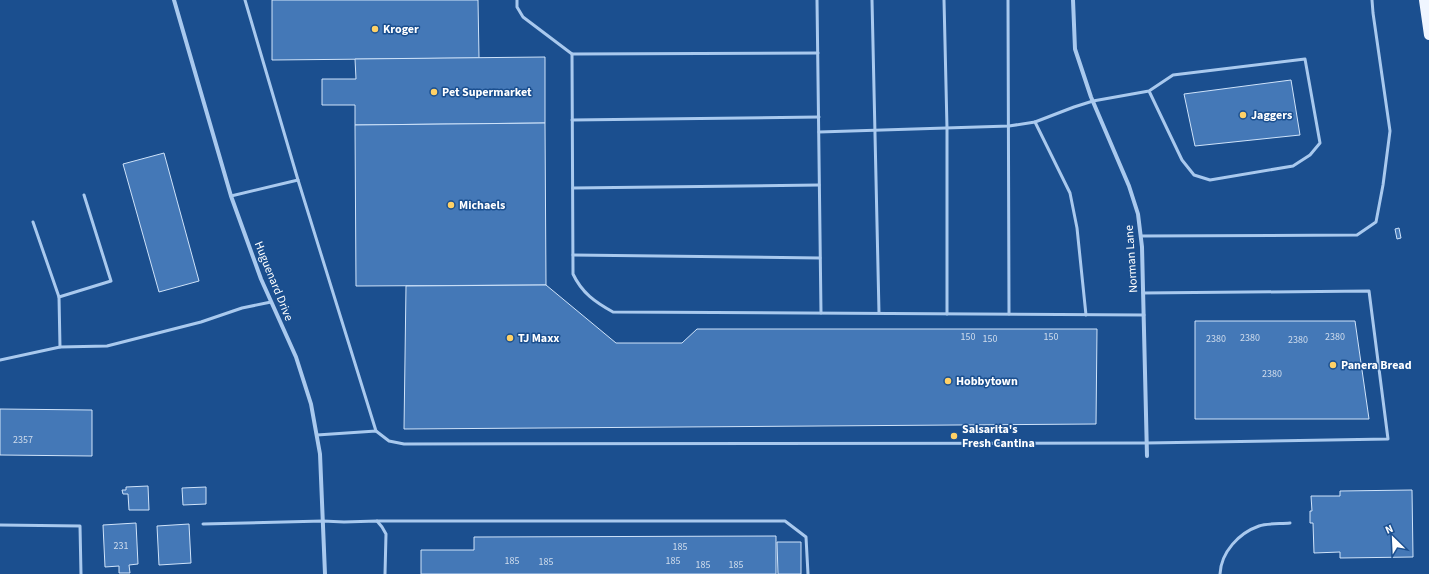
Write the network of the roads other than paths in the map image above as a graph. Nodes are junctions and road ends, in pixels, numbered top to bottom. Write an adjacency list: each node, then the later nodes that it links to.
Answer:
1 (174, 0): 27 (street, Huguenard Drive)
2 (245, 0): 23 (lane)
3 (517, 0): 13 (lane)
4 (817, 0): 12 (lane)
5 (872, 0): 21 (lane)
6 (944, 0): 20 (lane)
7 (1008, 0): 19 (lane)
8 (1073, 0): 15 (street, Norman Lane)
9 (1372, 0): 29 (lane)
10 (1424, 0): 11 (main road)
11 (1429, 35)
12 (818, 53): 13 (lane); 16 (lane)
13 (572, 54): 17 (lane)
14 (1149, 91): 14 (lane); 15 (lane)
15 (1093, 101): 18 (lane); 29 (street, Norman Lane)
16 (819, 117): 17 (lane); 22 (lane)
17 (572, 120): 25 (lane)
18 (1035, 122): 19 (lane); 39 (lane)
19 (1009, 126): 20 (lane); 38 (lane)
20 (947, 128): 21 (lane); 37 (lane)
21 (875, 131): 22 (lane); 36 (lane)
22 (819, 132): 24 (lane)
23 (298, 180): 27 (lane); 43 (lane)
24 (819, 185): 25 (lane); 31 (lane)
25 (573, 188): 30 (lane)
26 (84, 195): 33 (lane)
27 (230, 196): 34 (street, Huguenard Drive)
28 (33, 222): 33 (lane)
29 (1141, 236): 32 (street, Norman Lane)
30 (573, 255): 31 (lane); 35 (lane)
31 (820, 258): 35 (lane)
32 (1143, 293): 40 (street, Norman Lane); 45 (lane)
33 (58, 297): 41 (lane)
34 (271, 302): 41 (lane); 44 (street, Huguenard Drive)
35 (821, 313): 36 (lane)
36 (879, 313): 37 (lane)
37 (947, 314): 38 (lane)
38 (1009, 314): 39 (lane)
39 (1086, 315): 40 (lane)
40 (1144, 315): 45 (street, Norman Lane)
41 (60, 347): 42 (lane)
42 (0, 360)
43 (376, 431): 44 (lane); 45 (lane)
44 (317, 435): 47 (street, Huguenard Drive)
45 (1146, 443): 46 (street, Norman Lane)
46 (1147, 456)
47 (323, 521): 48 (lane); 50 (lane); 53 (street, Huguenard Drive)
48 (376, 521): 54 (lane); 55 (lane)
49 (1290, 523): 56 (lane)
50 (203, 524)
51 (0, 525): 52 (lane)
52 (81, 574)
53 (325, 574)
54 (385, 574)
55 (808, 574)
56 (1220, 574)

